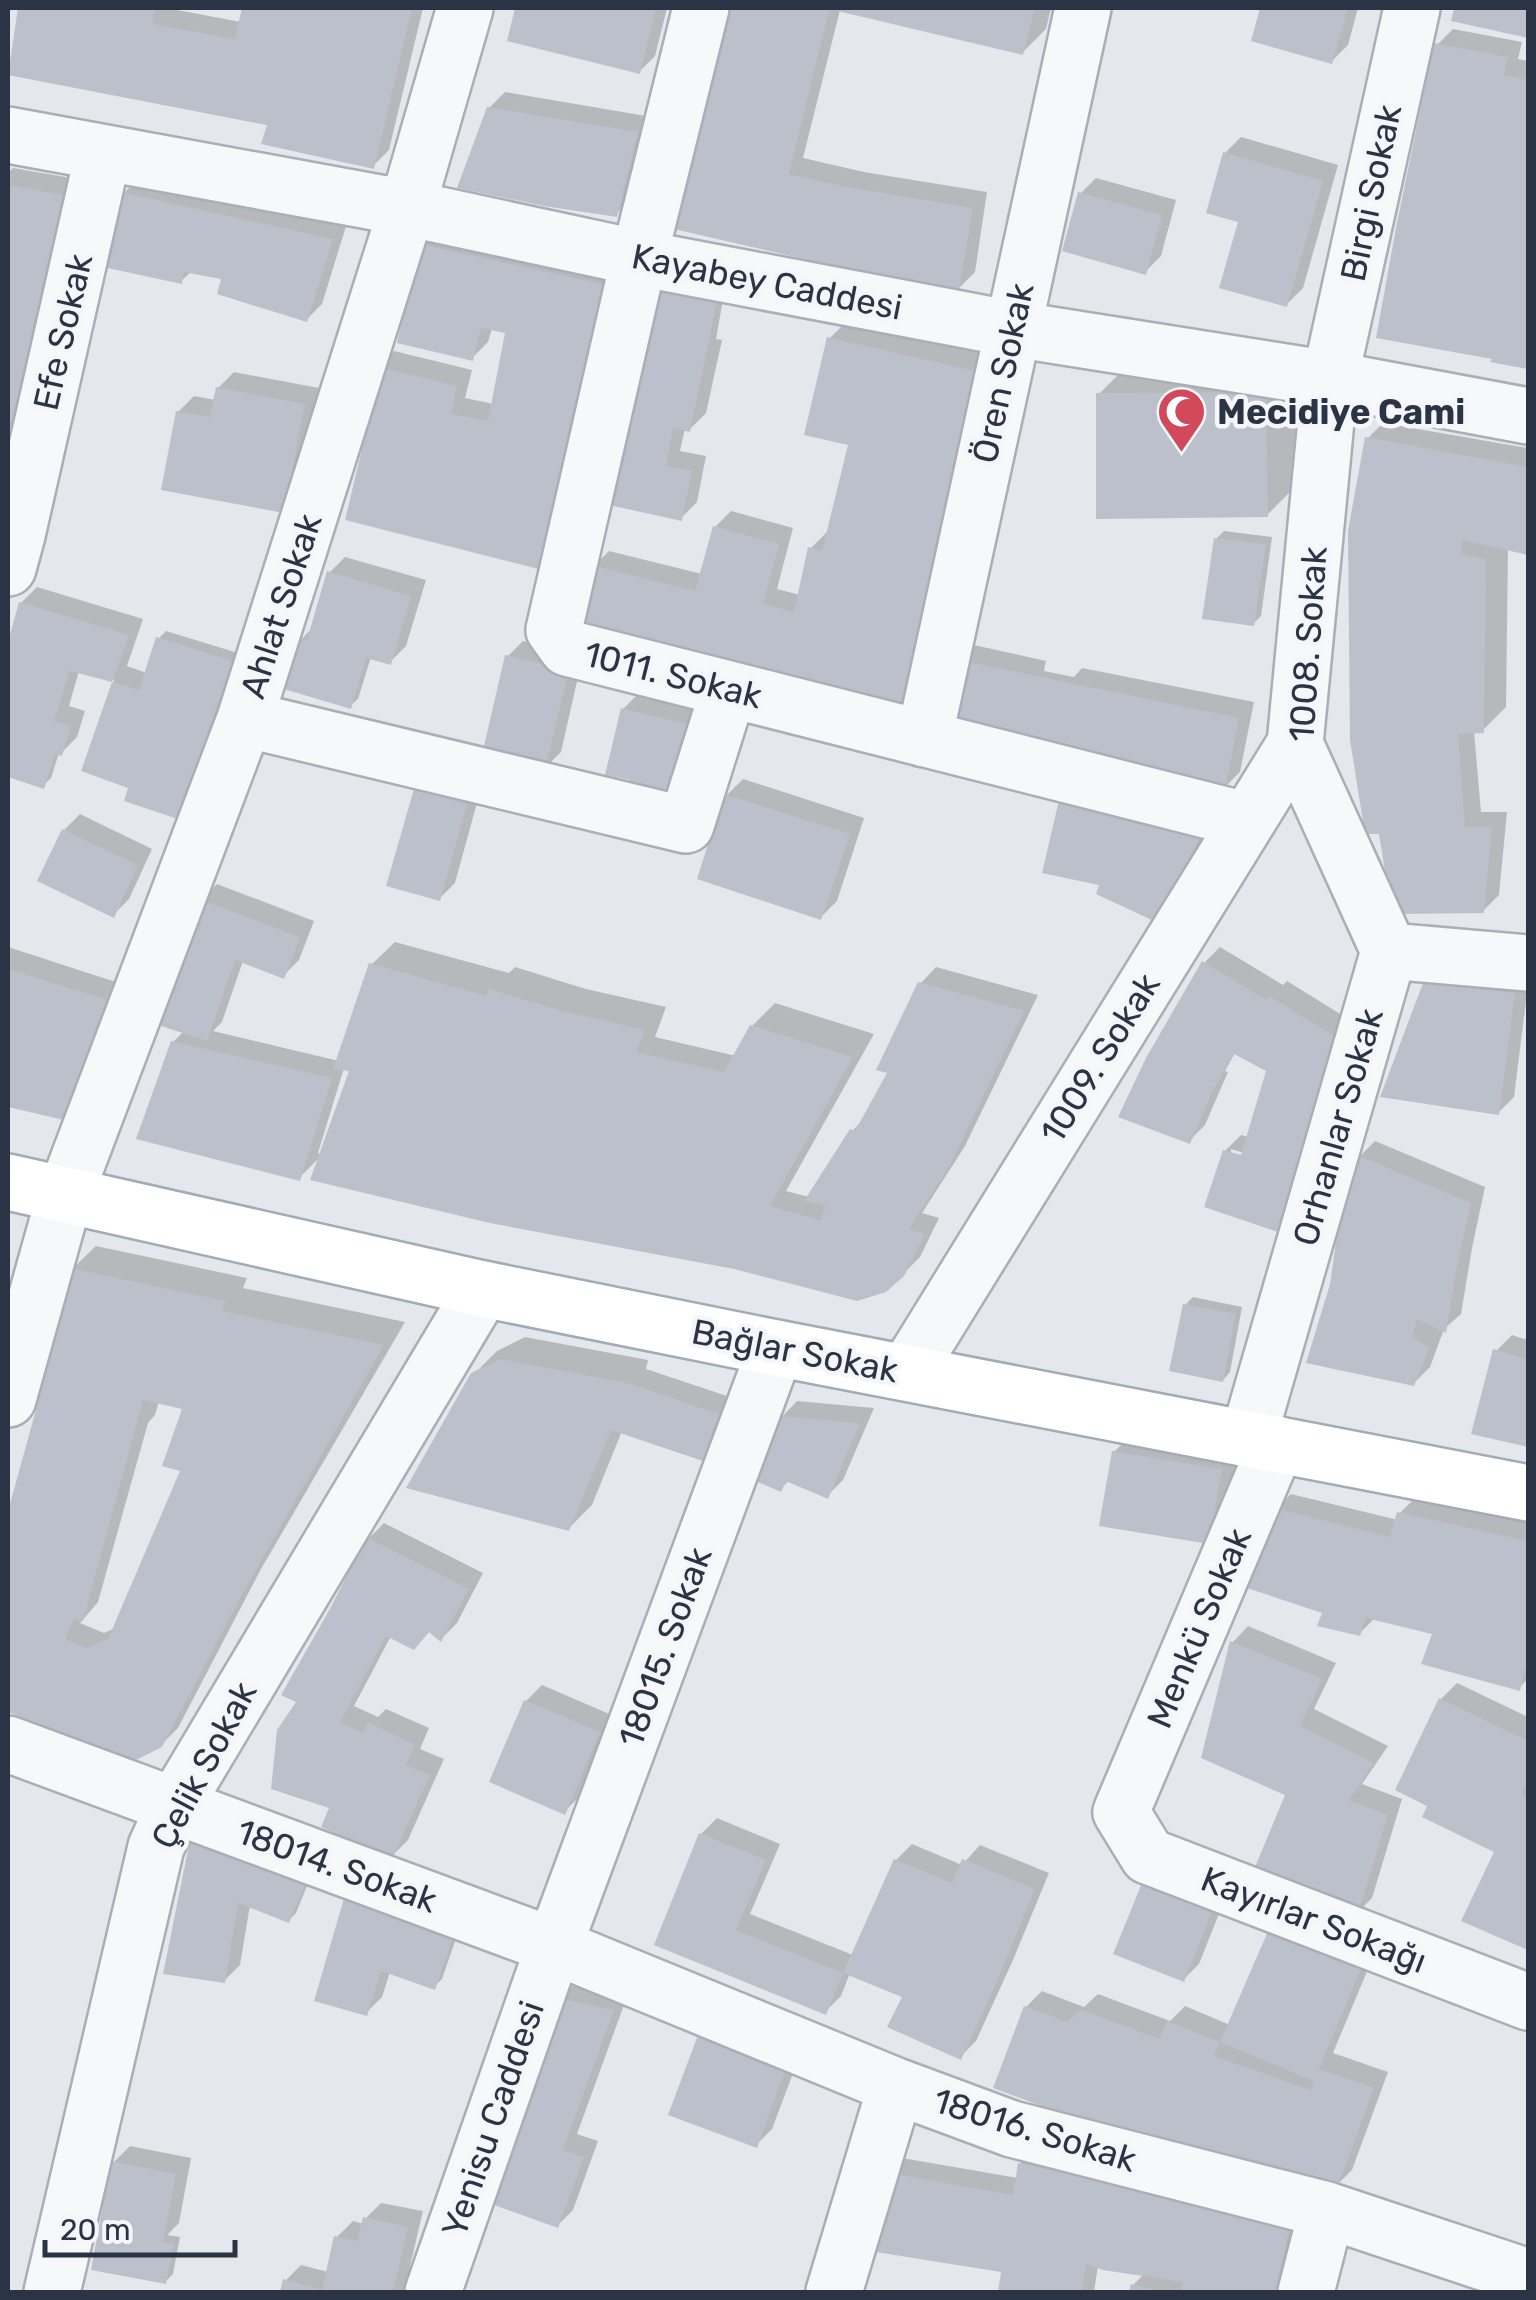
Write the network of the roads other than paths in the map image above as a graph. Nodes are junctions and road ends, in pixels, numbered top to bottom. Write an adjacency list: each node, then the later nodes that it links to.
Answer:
1 (466, 8): 7 (street, Ahlat Sokak)
2 (700, 8): 8 (street, 1011. Sokak)
3 (1082, 8): 9 (street, Ören Sokak)
4 (1412, 8): 10 (street, Birgi Sokak)
5 (8, 136): 6 (street, Kayabey Caddesi)
6 (103, 154): 7 (street, Kayabey Caddesi); 12 (street, Efe Sokak)
7 (407, 208): 8 (street, Kayabey Caddesi); 14 (street, Ahlat Sokak)
8 (639, 258): 9 (street, Kayabey Caddesi); 13 (street, 1011. Sokak)
9 (1013, 329): 10 (street, Kayabey Caddesi); 15 (street, Ören Sokak)
10 (1330, 378): 11 (street, Kayabey Caddesi); 16 (street, 1008. Sokak)
11 (1528, 416)
12 (8, 568)
13 (729, 689): 14 (street); 15 (street, 1011. Sokak)
14 (245, 720): 21 (street, Ahlat Sokak)
15 (924, 739): 17 (street, 1011. Sokak)
16 (1295, 744): 17 (street, 1009. Sokak); 18 (street, 1008. Sokak)
17 (1246, 820): 24 (street, 1009. Sokak)
18 (1388, 951): 19 (street); 26 (street, Orhanlar Sokak)
19 (1528, 963)
20 (8, 1182): 21 (main road, Bağlar Sokak)
21 (64, 1195): 22 (main road, Bağlar Sokak); 25 (street, Ahlat Sokak)
22 (484, 1289): 23 (main road, Bağlar Sokak); 29 (street, Çelik Sokak)
23 (776, 1348): 24 (main road, Bağlar Sokak); 31 (street, 18015. Sokak)
24 (907, 1372): 26 (main road, Bağlar Sokak)
25 (8, 1399)
26 (1263, 1442): 27 (main road, Bağlar Sokak); 30 (street, Menkü Sokak)
27 (1528, 1492)
28 (8, 1744): 29 (street, 18014. Sokak)
29 (175, 1806): 31 (street, 18014. Sokak); 36 (street, Çelik Sokak)
30 (1122, 1812): 32 (street, Kayırlar Sokağı)
31 (554, 1946): 33 (street, 18016. Sokak); 37 (street, Yenisu Caddesi)
32 (1528, 2002)
33 (896, 2086): 34 (street, 18016. Sokak); 38 (street)
34 (1327, 2210): 35 (street, 18016. Sokak); 39 (street)
35 (1528, 2278)
36 (52, 2292)
37 (433, 2292)
38 (834, 2292)
39 (1306, 2292)

